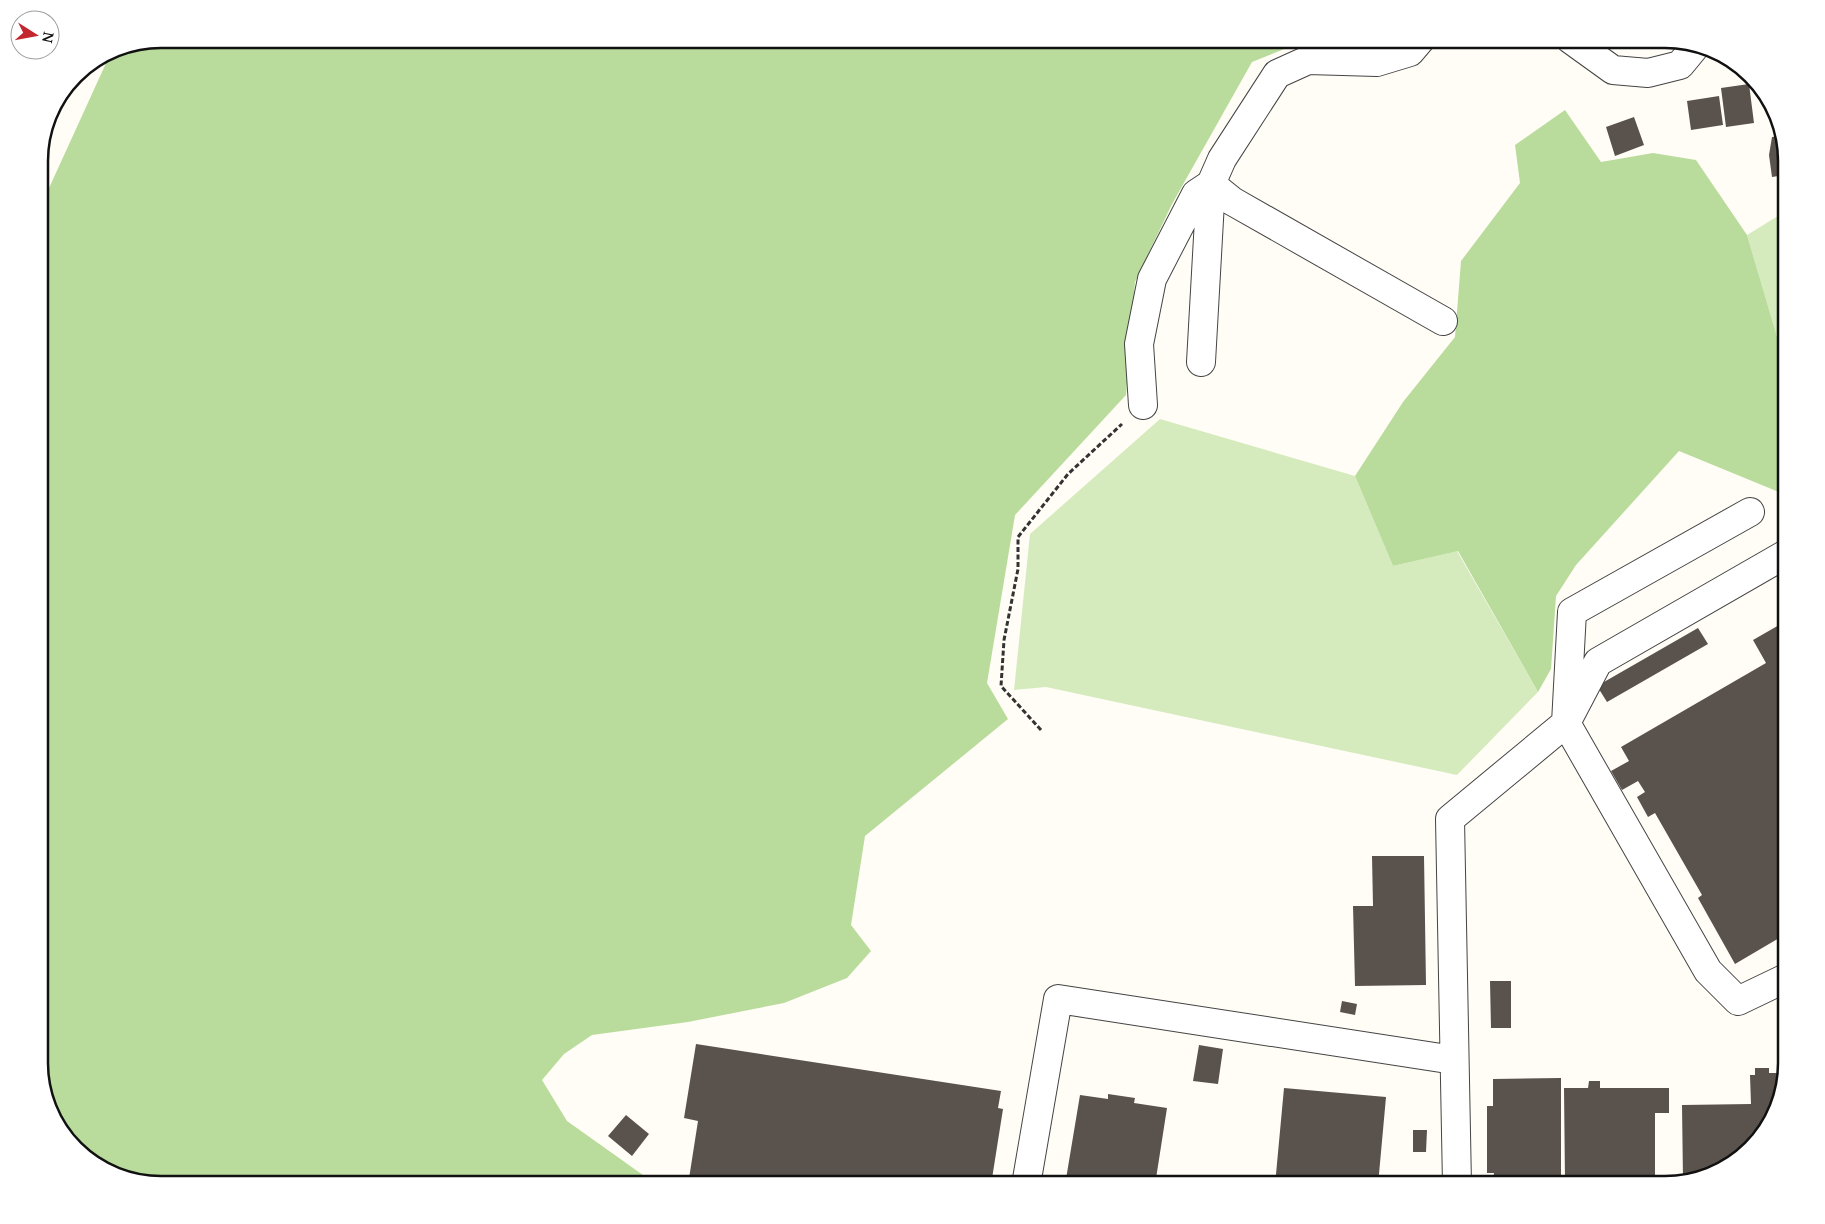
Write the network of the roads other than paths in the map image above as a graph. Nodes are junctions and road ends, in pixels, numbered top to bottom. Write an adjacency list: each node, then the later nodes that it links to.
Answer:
1 (1414, 47): 4 (street)
2 (1581, 47): 3 (street)
3 (1692, 51)
4 (1211, 184): 5 (street); 6 (street); 7 (street)
5 (1443, 321)
6 (1201, 362)
7 (1143, 405)
8 (1750, 512): 10 (street)
9 (1778, 559): 10 (street)
10 (1566, 723): 11 (street); 12 (street)
11 (1778, 982)
12 (1454, 1060): 13 (street); 14 (street)
13 (1028, 1176)
14 (1457, 1176)

